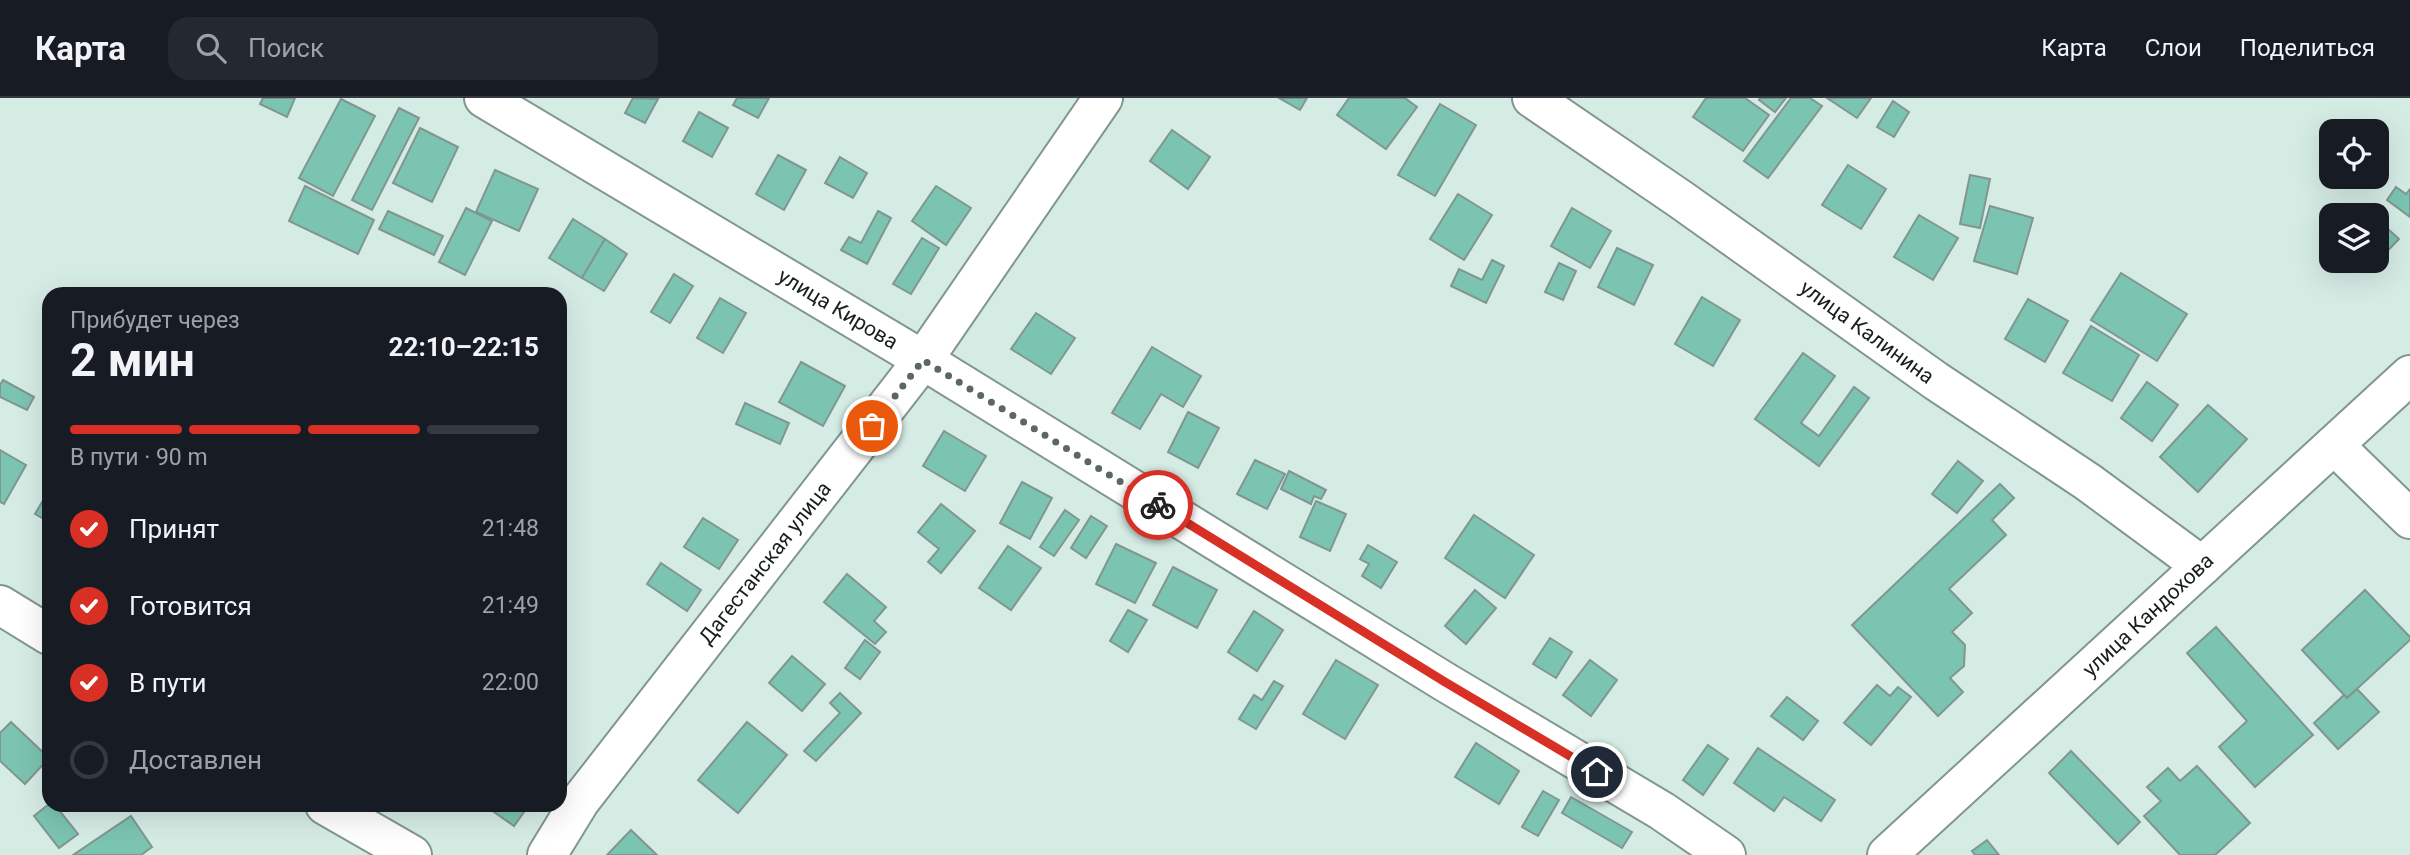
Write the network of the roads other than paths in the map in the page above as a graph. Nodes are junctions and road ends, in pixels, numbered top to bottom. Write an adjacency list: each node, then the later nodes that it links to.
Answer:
1 (484, 98): 4 (street, улица Кирова)
2 (1103, 98): 4 (street, Дагестанская улица)
3 (1532, 98): 8 (street, улица Калинина)
4 (923, 360): 13 (street, Дагестанская улица); 14 (street, улица Кирова)
5 (2410, 375): 6 (street, улица Кандохова)
6 (2334, 445): 7 (street); 8 (street, улица Кандохова)
7 (2410, 519)
8 (2202, 566): 15 (street, улица Кандохова)
9 (0, 605): 10 (street)
10 (42, 631)
11 (337, 812): 12 (street)
12 (412, 855)
13 (547, 855)
14 (1726, 855)
15 (1887, 855)

